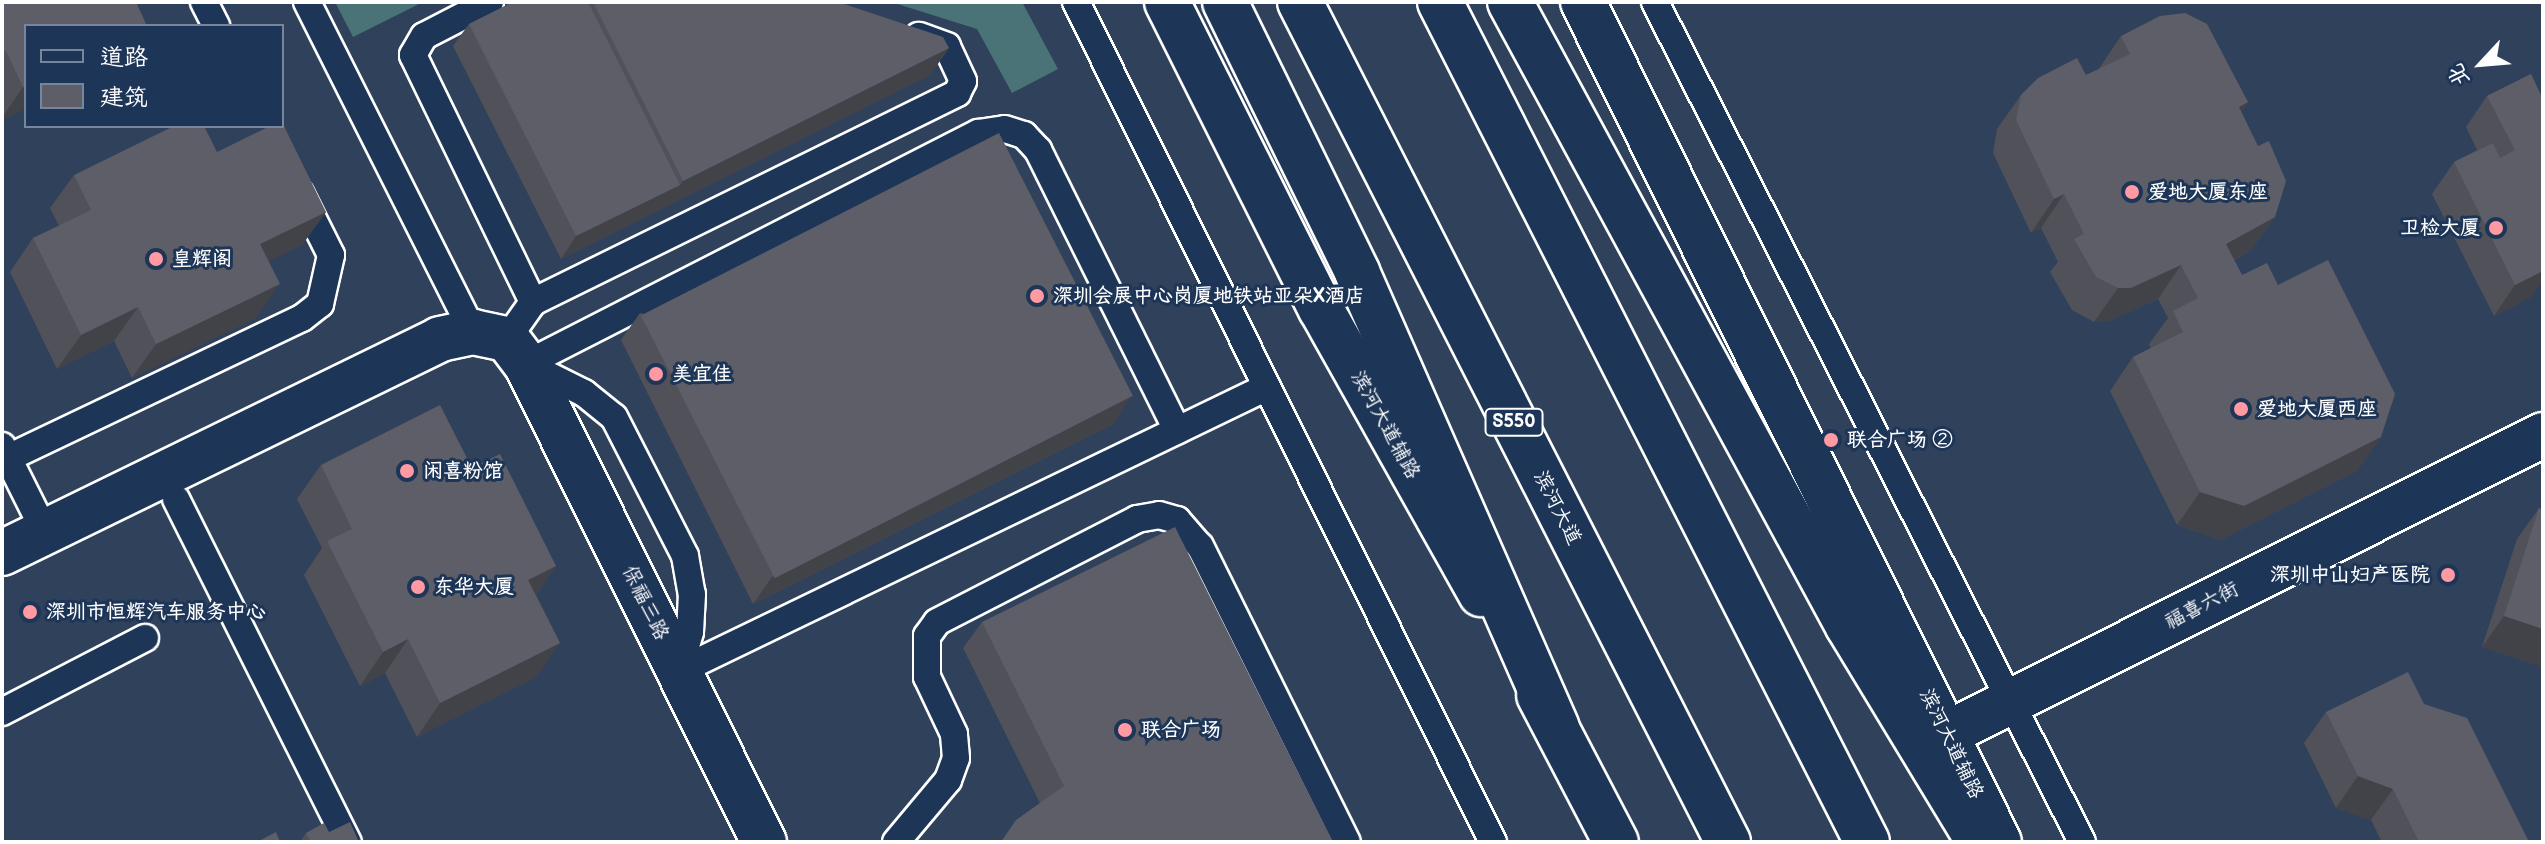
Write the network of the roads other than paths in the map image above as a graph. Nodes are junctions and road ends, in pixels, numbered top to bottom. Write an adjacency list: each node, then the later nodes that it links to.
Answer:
1 (204, 2): 12 (lane)
2 (307, 2): 16 (lane)
3 (490, 2): 15 (lane)
4 (1076, 2): 17 (lane)
5 (1167, 2): 28 (main road, 滨河大道辅路)
6 (1225, 2): 28 (main road)
7 (1300, 2): 36 (main road, 滨河大道 / S550)
8 (1440, 2): 37 (main road)
9 (1510, 2): 38 (main road)
10 (1583, 2): 29 (main road, 滨河大道辅路)
11 (1655, 2): 26 (lane)
12 (215, 24)
13 (899, 30): 15 (lane)
14 (286, 165): 20 (lane)
15 (533, 302): 16 (lane)
16 (502, 345): 18 (lane); 22 (main road); 25 (main road, 保福三路)
17 (1267, 387): 18 (lane); 34 (lane)
18 (1177, 430): 25 (lane)
19 (2543, 435): 26 (main road, 福喜六街)
20 (5, 452): 22 (lane)
21 (176, 499): 30 (lane)
22 (45, 532): 23 (main road)
23 (2, 553)
24 (145, 638): 27 (lane)
25 (679, 671): 31 (main road, 保福三路)
26 (2010, 702): 29 (main road, 福喜六街); 40 (lane)
27 (2, 712)
28 (1557, 727): 35 (main road, 滨河大道辅路)
29 (1946, 734): 39 (main road, 滨河大道辅路)
30 (348, 842)
31 (764, 842)
32 (896, 842): 33 (lane)
33 (1347, 842)
34 (1493, 842)
35 (1616, 842)
36 (1728, 842)
37 (1867, 842)
38 (1979, 842)
39 (1999, 842)
40 (2082, 842)

